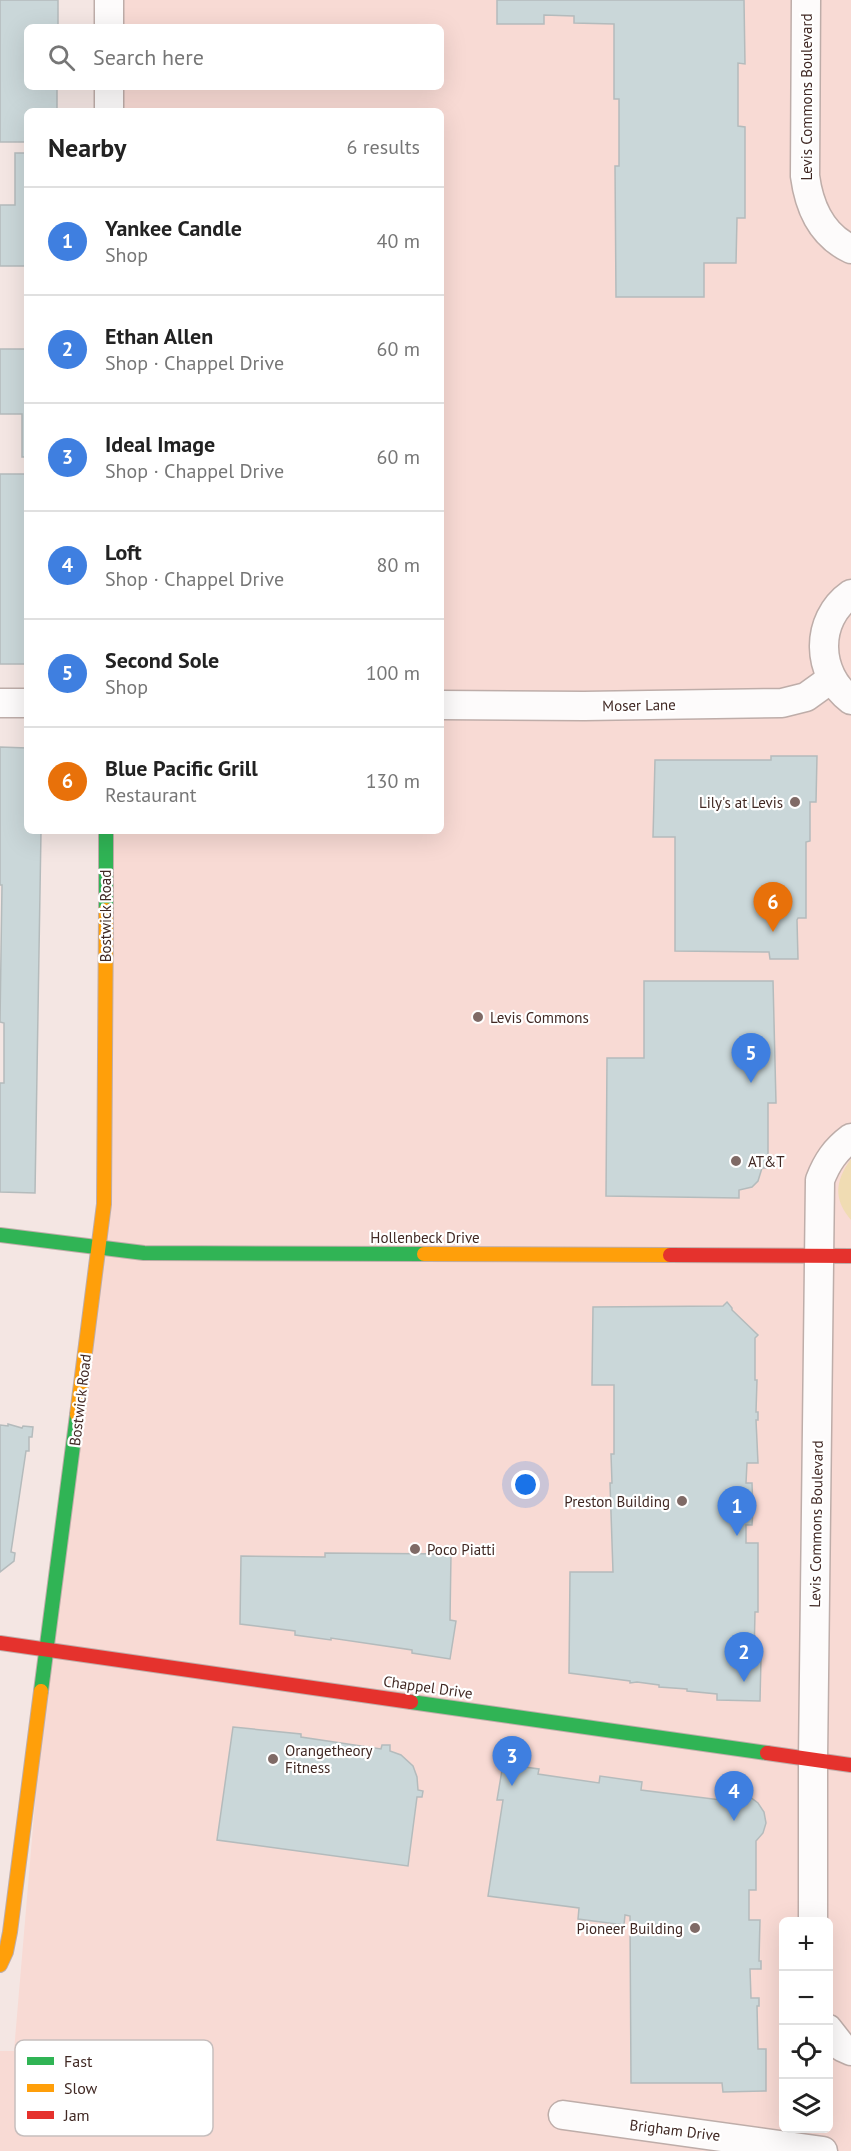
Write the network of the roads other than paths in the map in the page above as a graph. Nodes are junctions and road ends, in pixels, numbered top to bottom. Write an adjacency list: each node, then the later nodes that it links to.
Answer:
1 (109, 0): 3 (street)
2 (806, 0): 6 (street, Levis Commons Boulevard)
3 (109, 24)
4 (109, 90): 5 (street)
5 (109, 108)
6 (851, 249)
7 (851, 594): 8 (street)
8 (831, 679): 9 (street); 12 (street, Moser Lane)
9 (851, 700)
10 (0, 703): 11 (street)
11 (24, 703)
12 (444, 705)
13 (106, 834): 16 (street, Bostwick Road)
14 (851, 1138): 17 (street, Levis Commons Boulevard)
15 (0, 1235): 16 (street, Hollenbeck Drive)
16 (100, 1247): 17 (street, Hollenbeck Drive); 20 (street, Bostwick Road)
17 (819, 1256): 18 (street, Hollenbeck Drive); 21 (street, Levis Commons Boulevard)
18 (851, 1256)
19 (0, 1642): 20 (street, Chappel Drive)
20 (48, 1650): 21 (street, Chappel Drive); 24 (street, Bostwick Road)
21 (813, 1759): 22 (street, Chappel Drive); 23 (street, Levis Commons Boulevard)
22 (851, 1765)
23 (813, 1917)
24 (0, 1965)
25 (833, 2035): 26 (street)
26 (851, 2051)
27 (563, 2115): 28 (street, Brigham Drive)
28 (823, 2151)

